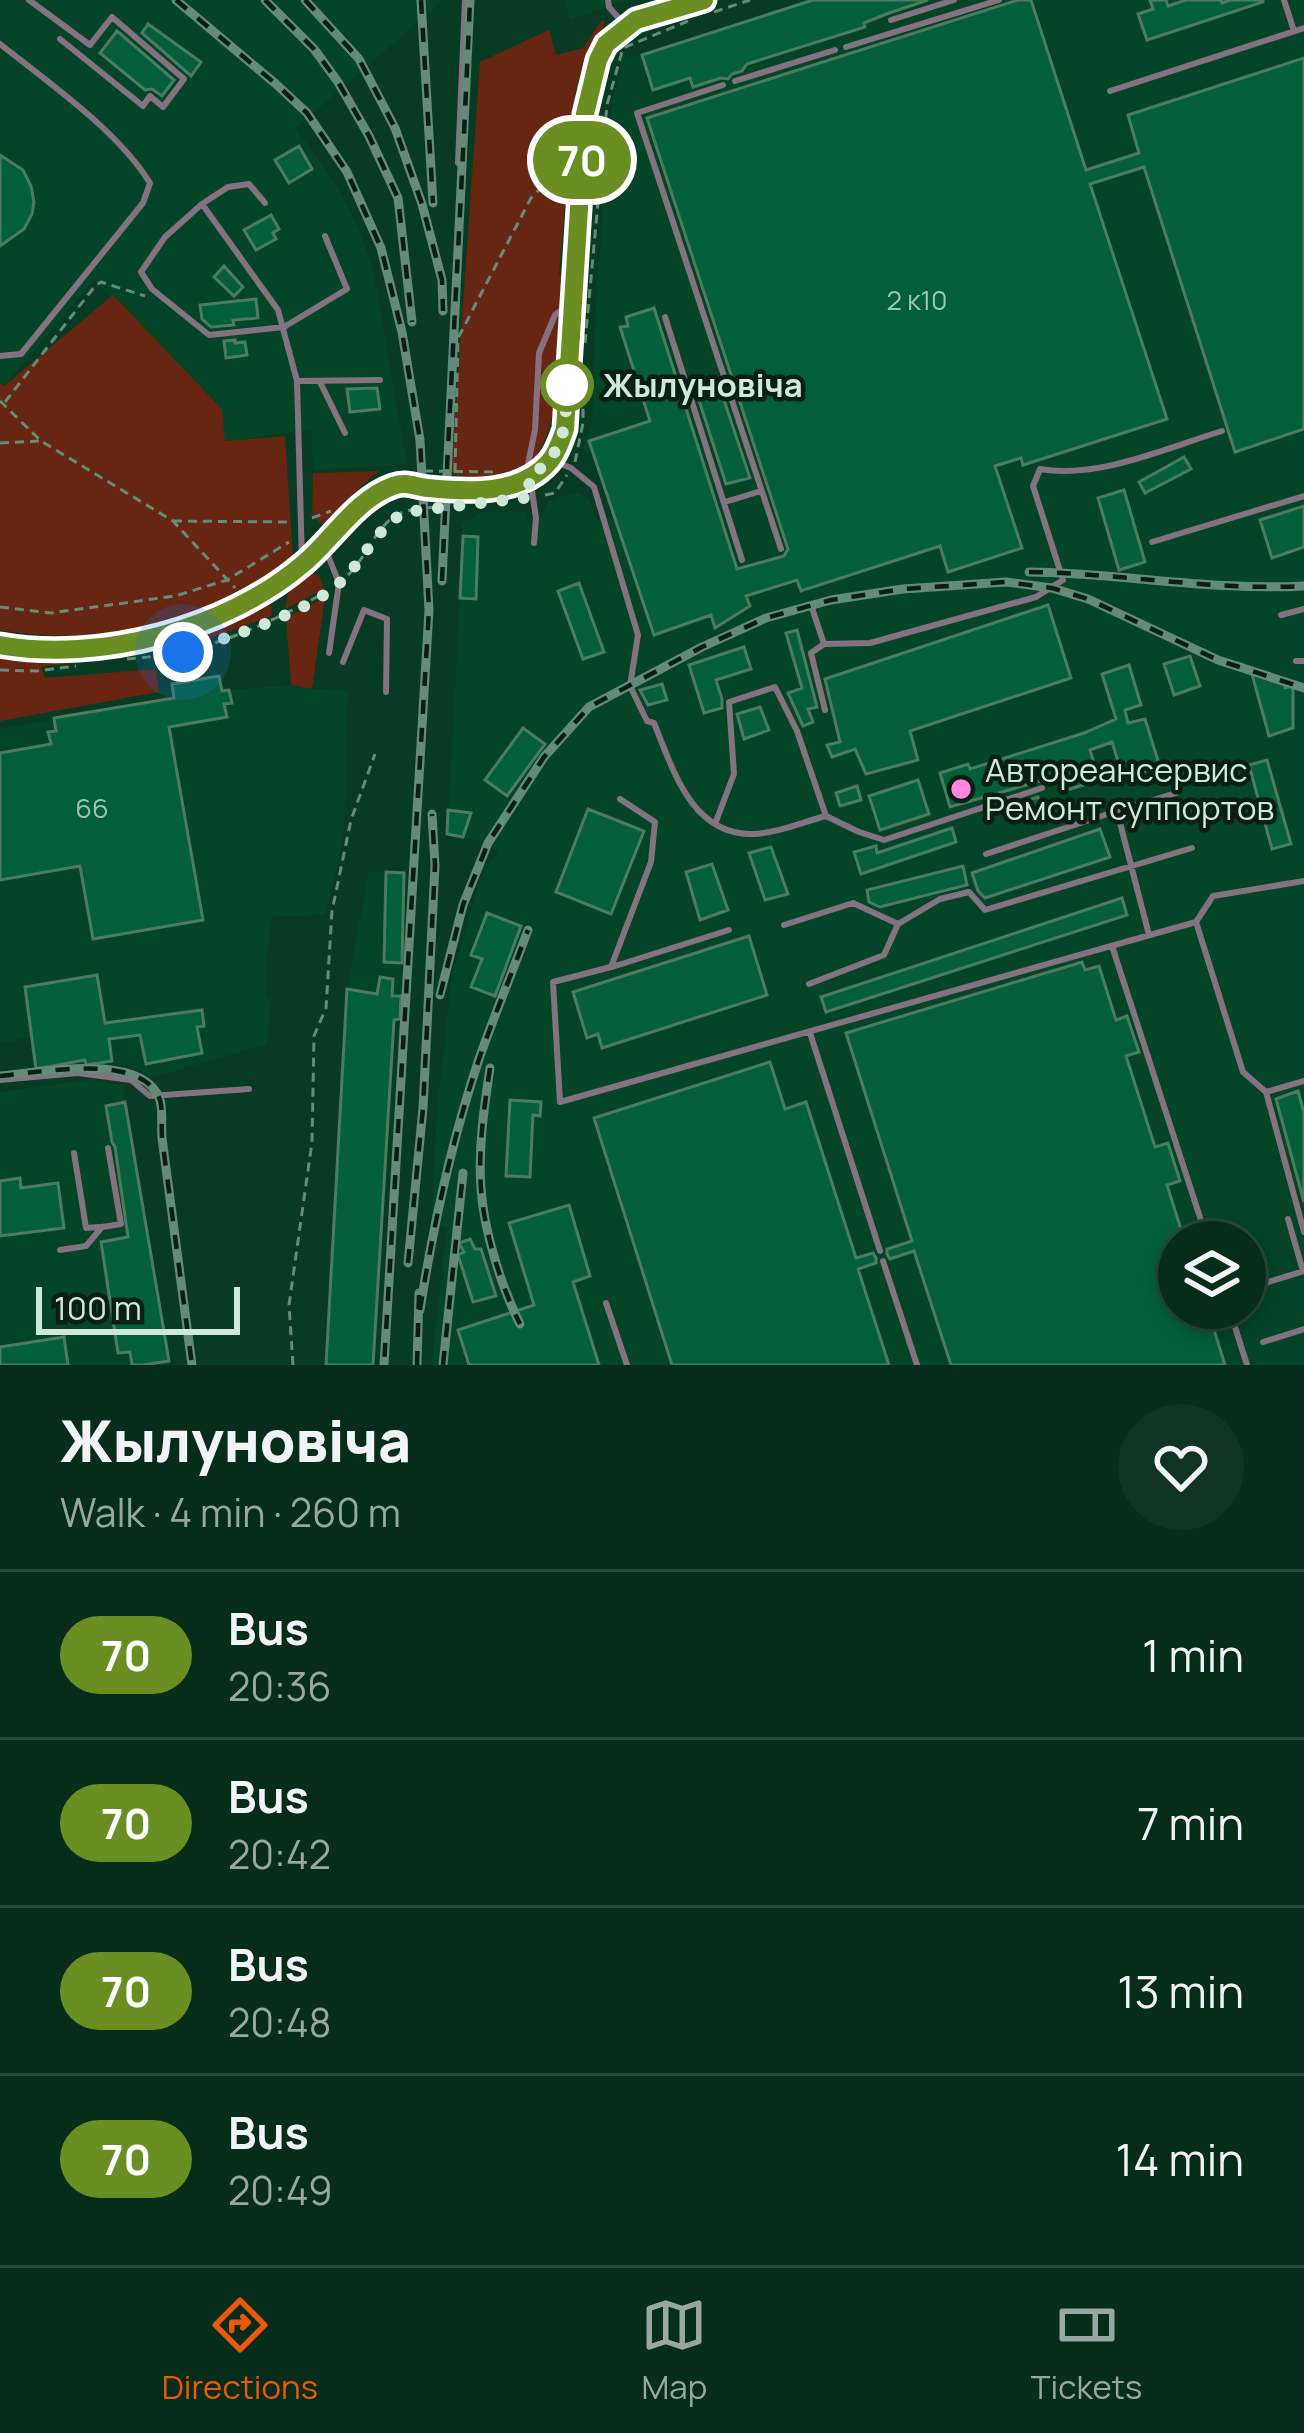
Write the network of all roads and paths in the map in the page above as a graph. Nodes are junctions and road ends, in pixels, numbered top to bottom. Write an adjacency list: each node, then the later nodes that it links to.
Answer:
1 (28, 0): 13 (lane)
2 (465, 0): 21 (lane)
3 (608, 0): 9 (lane)
4 (703, 0): 9 (street)
5 (954, 0): 8 (lane)
6 (998, 0): 15 (lane)
7 (1284, 0): 11 (lane)
8 (891, 20)
9 (625, 26): 25 (street)
10 (1304, 28): 11 (lane)
11 (1294, 31): 19 (lane)
12 (653, 36): 29 (path)
13 (60, 39)
14 (0, 44): 30 (lane)
15 (846, 47)
16 (835, 50): 17 (lane)
17 (735, 81)
18 (723, 85): 44 (lane)
19 (1111, 91)
20 (569, 159): 42 (path)
21 (458, 163)
22 (265, 203): 23 (lane)
23 (202, 204): 26 (lane); 28 (lane)
24 (325, 236): 28 (lane)
25 (572, 302): 40 (street); 43 (lane)
26 (170, 304): 28 (lane); 35 (path)
27 (665, 317): 46 (lane)
28 (284, 327): 33 (lane)
29 (584, 350)
30 (0, 356)
31 (583, 368): 41 (path)
32 (380, 380): 34 (lane)
33 (297, 381): 34 (lane); 48 (lane)
34 (320, 381): 37 (lane)
35 (2, 402): 38 (path)
36 (1222, 431): 62 (lane)
37 (345, 433)
38 (41, 441): 39 (path); 55 (path)
39 (0, 443)
40 (552, 460): 41 (lane); 43 (street)
41 (572, 468): 43 (path); 77 (lane)
42 (455, 472)
43 (530, 488): 50 (lane); 51 (street)
44 (761, 491): 46 (lane); 52 (lane)
45 (1304, 496): 49 (lane)
46 (724, 502): 53 (lane)
47 (459, 505): 56 (path)
48 (301, 534): 54 (lane); 55 (path)
49 (1152, 542)
50 (534, 543)
51 (324, 545): 54 (street); 56 (lane)
52 (781, 549)
53 (742, 560)
54 (302, 565): 57 (street)
55 (227, 580): 57 (path); 58 (path)
56 (339, 583): 64 (lane); 65 (path)
57 (248, 603): 63 (street)
58 (0, 607)
59 (812, 608): 62 (lane)
60 (1304, 609): 61 (lane)
61 (1281, 615)
62 (824, 644): 70 (lane)
63 (0, 645)
64 (329, 653)
65 (120, 660)
66 (343, 662): 69 (lane)
67 (79, 665): 68 (path)
68 (0, 670)
69 (386, 692)
70 (826, 710)
71 (375, 754): 112 (path)
72 (1042, 788): 76 (lane)
73 (1176, 793): 75 (lane)
74 (620, 800): 88 (lane)
75 (1117, 811): 79 (lane); 80 (lane)
76 (826, 816): 77 (lane); 77 (lane)
77 (715, 824)
78 (1192, 848): 80 (lane)
79 (986, 854)
80 (1133, 866): 83 (lane); 86 (lane)
81 (1304, 880): 82 (lane)
82 (1196, 922): 86 (lane); 94 (lane)
83 (898, 924): 84 (lane); 89 (lane)
84 (784, 925)
85 (729, 930): 88 (lane)
86 (1149, 935): 87 (lane)
87 (1112, 946): 90 (lane); 98 (lane)
88 (610, 967): 90 (lane)
89 (808, 985)
90 (810, 1033): 102 (lane)
91 (0, 1080): 93 (lane)
92 (1304, 1081): 94 (lane)
93 (249, 1089)
94 (1266, 1092): 100 (lane)
95 (108, 1148): 99 (lane)
96 (74, 1153): 99 (lane)
97 (1288, 1220): 104 (lane)
98 (1201, 1221)
99 (102, 1226): 101 (lane)
100 (1304, 1232)
101 (60, 1250)
102 (880, 1251)
103 (883, 1261): 114 (lane)
104 (1303, 1271): 105 (lane)
105 (1266, 1282)
106 (606, 1303): 113 (lane)
107 (1236, 1329): 111 (lane)
108 (1304, 1329): 109 (lane)
109 (1263, 1342)
110 (1252, 1349): 111 (lane)
111 (1243, 1352): 115 (lane)
112 (293, 1365)
113 (627, 1365)
114 (917, 1365)
115 (1247, 1365)

